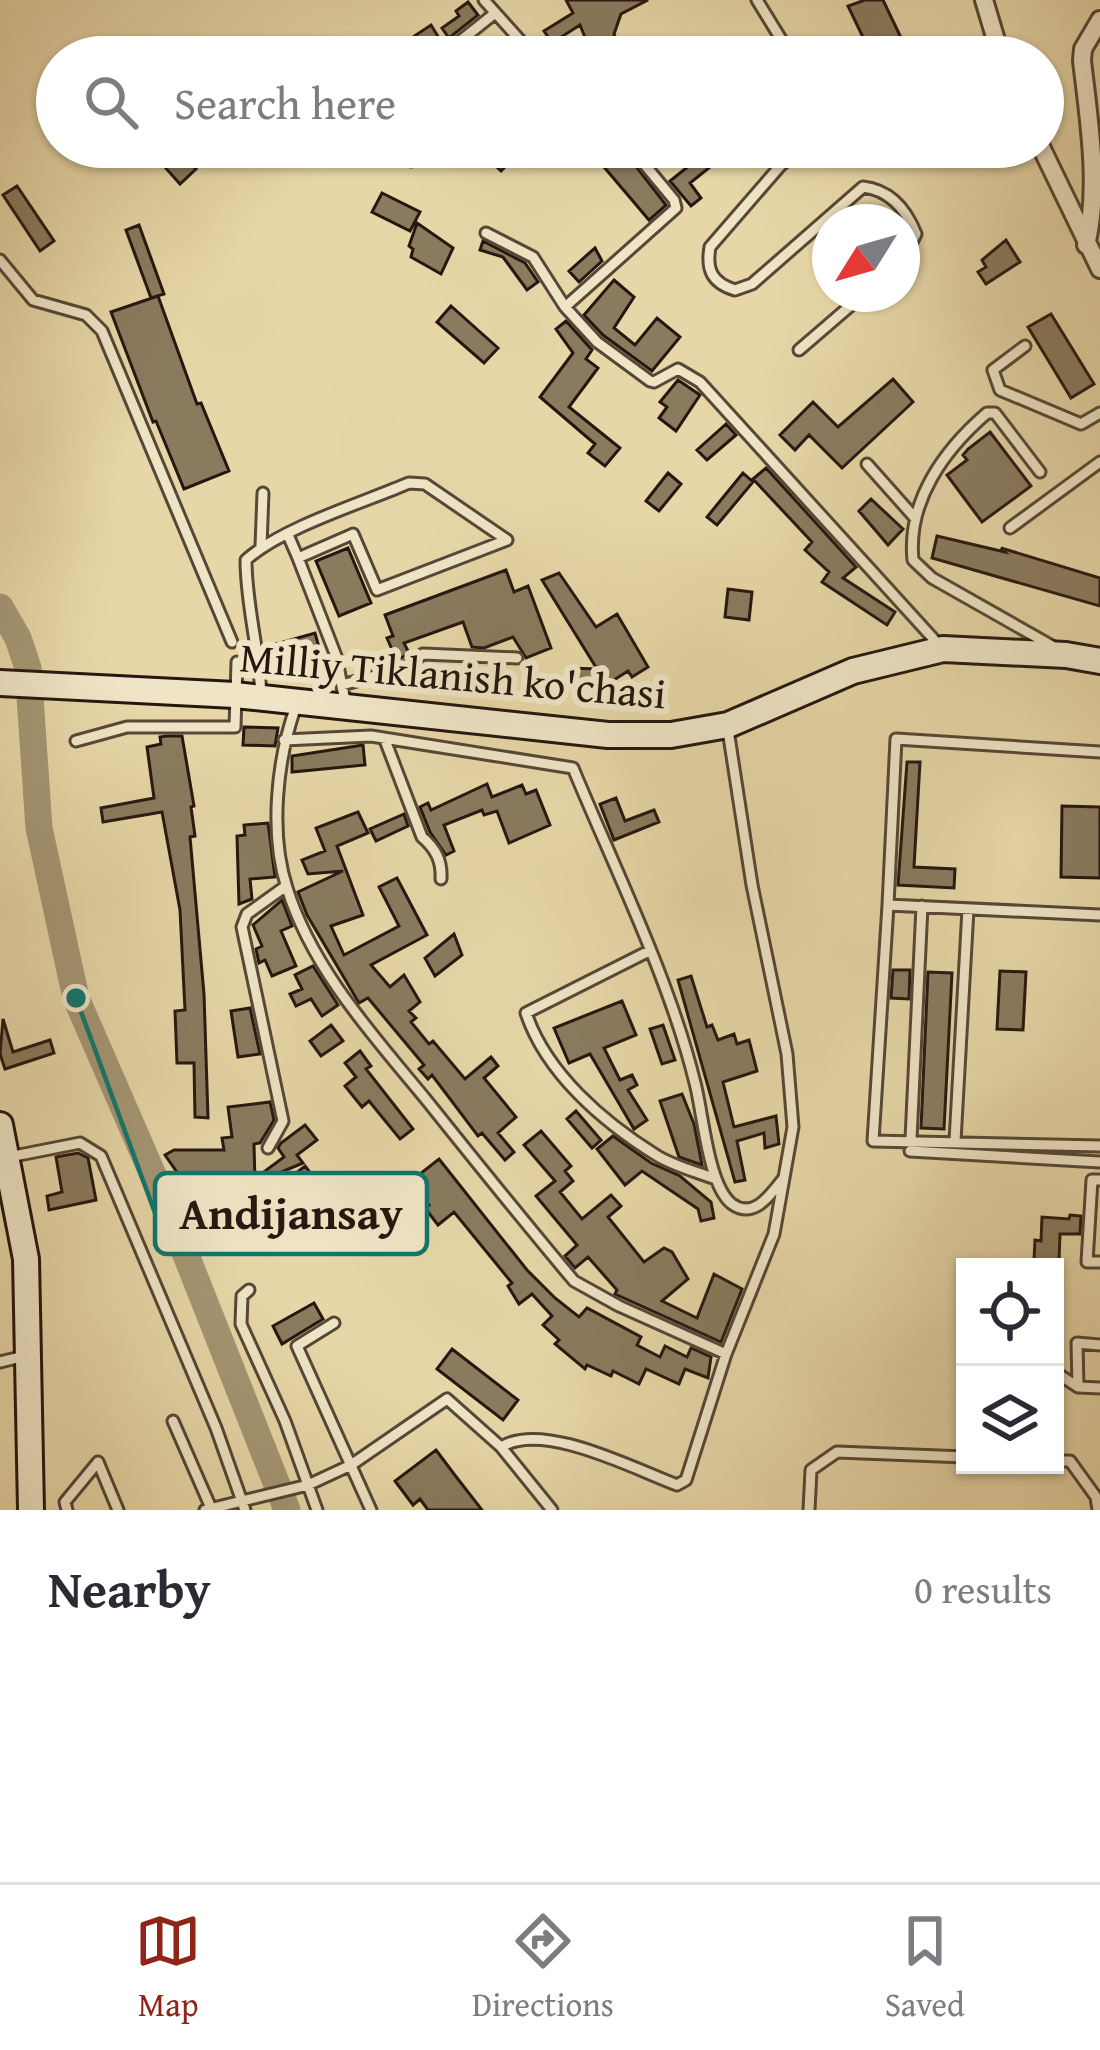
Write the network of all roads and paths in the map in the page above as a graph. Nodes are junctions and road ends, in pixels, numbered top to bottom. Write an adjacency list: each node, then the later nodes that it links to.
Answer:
1 (484, 0): 4 (lane)
2 (757, 0): 8 (lane)
3 (984, 0): 9 (street)
4 (494, 14): 6 (lane); 7 (lane)
5 (1100, 20): 17 (street)
6 (466, 36)
7 (515, 36)
8 (779, 36)
9 (995, 36)
10 (647, 168): 20 (lane)
11 (778, 168): 15 (lane)
12 (1051, 168): 17 (street)
13 (843, 204): 14 (lane)
14 (895, 204)
15 (812, 231)
16 (486, 232): 20 (lane)
17 (1086, 245): 19 (street)
18 (0, 260): 34 (lane)
19 (1100, 267)
20 (565, 307): 35 (lane)
21 (843, 312): 23 (lane)
22 (1025, 346): 24 (lane)
23 (799, 350)
24 (1100, 413)
25 (1100, 462): 30 (lane)
26 (867, 464): 29 (lane)
27 (1040, 472): 29 (lane)
28 (263, 494): 32 (lane)
29 (916, 518): 36 (lane)
30 (1010, 528)
31 (288, 535): 32 (lane); 33 (lane); 33 (lane)
32 (261, 546): 42 (lane)
33 (298, 558): 41 (lane)
34 (232, 642)
35 (943, 649): 36 (main road, Milliy Tiklanish ko'chasi); 44 (main road, Milliy Tiklanish ko'chasi)
36 (1066, 655): 39 (main road, Milliy Tiklanish ko'chasi)
37 (517, 658): 41 (lane)
38 (236, 662): 42 (lane)
39 (1100, 662)
40 (0, 682): 42 (main road, Milliy Tiklanish ko'chasi)
41 (344, 695): 43 (main road, Milliy Tiklanish ko'chasi); 44 (main road, Milliy Tiklanish ko'chasi)
42 (248, 696): 43 (main road, Milliy Tiklanish ko'chasi); 47 (lane)
43 (298, 701): 45 (lane)
44 (728, 725): 63 (lane)
45 (284, 740): 46 (lane); 50 (lane)
46 (386, 740): 49 (lane); 55 (lane)
47 (76, 741)
48 (1100, 752): 51 (lane)
49 (441, 880)
50 (286, 886): 60 (lane); 71 (lane)
51 (888, 905): 52 (lane); 58 (lane)
52 (922, 906): 53 (lane); 58 (lane)
53 (968, 909): 54 (lane); 57 (lane)
54 (1100, 915)
55 (649, 951): 64 (lane); 64 (lane)
56 (0, 1125): 61 (main road)
57 (955, 1141): 58 (lane); 59 (lane)
58 (910, 1145): 62 (lane)
59 (1100, 1146)
60 (268, 1148)
61 (9, 1157): 70 (main road); 82 (lane)
62 (1100, 1162)
63 (787, 1174): 64 (lane); 71 (lane)
64 (716, 1179)
65 (1100, 1180): 66 (lane)
66 (1100, 1262)
67 (249, 1290): 81 (lane)
68 (334, 1323): 80 (lane)
69 (1100, 1345): 74 (lane)
70 (31, 1354): 72 (lane); 84 (main road)
71 (726, 1354): 77 (lane)
72 (0, 1362)
73 (1064, 1378): 74 (lane)
74 (1078, 1388): 75 (lane)
75 (1100, 1388)
76 (173, 1421): 83 (lane)
77 (501, 1447): 80 (lane); 89 (lane)
78 (956, 1457): 90 (lane)
79 (1064, 1461): 91 (lane)
80 (351, 1465): 81 (lane); 88 (lane)
81 (308, 1485): 82 (lane); 87 (lane)
82 (244, 1506): 83 (lane)
83 (208, 1509)
84 (31, 1510)
85 (68, 1510): 86 (lane)
86 (118, 1510)
87 (317, 1510)
88 (371, 1510)
89 (552, 1510)
90 (808, 1510)
91 (1098, 1510)

